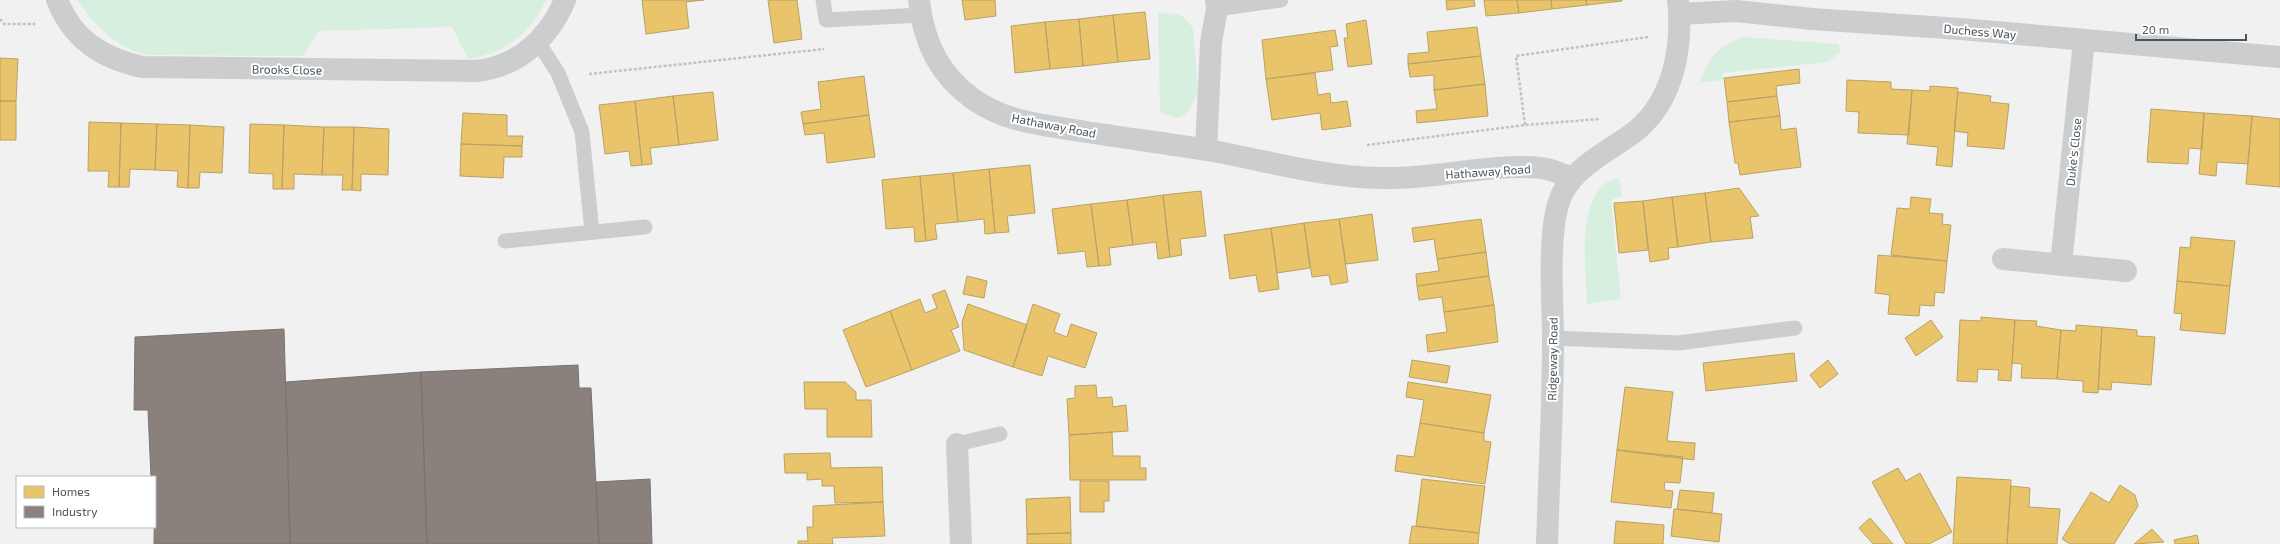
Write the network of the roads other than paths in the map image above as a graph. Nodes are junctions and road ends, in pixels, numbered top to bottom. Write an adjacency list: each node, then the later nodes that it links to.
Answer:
1 (57, 0): 9 (street, Brooks Close)
2 (565, 0): 9 (street, Brooks Close)
3 (823, 0): 6 (lane)
4 (1281, 0): 5 (lane)
5 (1216, 4): 11 (street)
6 (920, 8): 11 (street, Hathaway Road)
7 (1678, 15): 8 (street, Duchess Way); 12 (street)
8 (2084, 40): 10 (street, Duchess Way); 17 (street, Duke's Close)
9 (538, 42): 14 (lane)
10 (2280, 57)
11 (1206, 150): 12 (street, Hathaway Road)
12 (1572, 178): 20 (street, Ridgeway Road)
13 (645, 227): 14 (lane)
14 (592, 232): 15 (lane)
15 (505, 241)
16 (2003, 259): 17 (street)
17 (2061, 265): 18 (street)
18 (2126, 271)
19 (1795, 328): 20 (lane)
20 (1553, 338): 24 (street, Ridgeway Road)
21 (1000, 434): 22 (lane)
22 (958, 444): 23 (street)
23 (961, 544)
24 (1547, 544)

